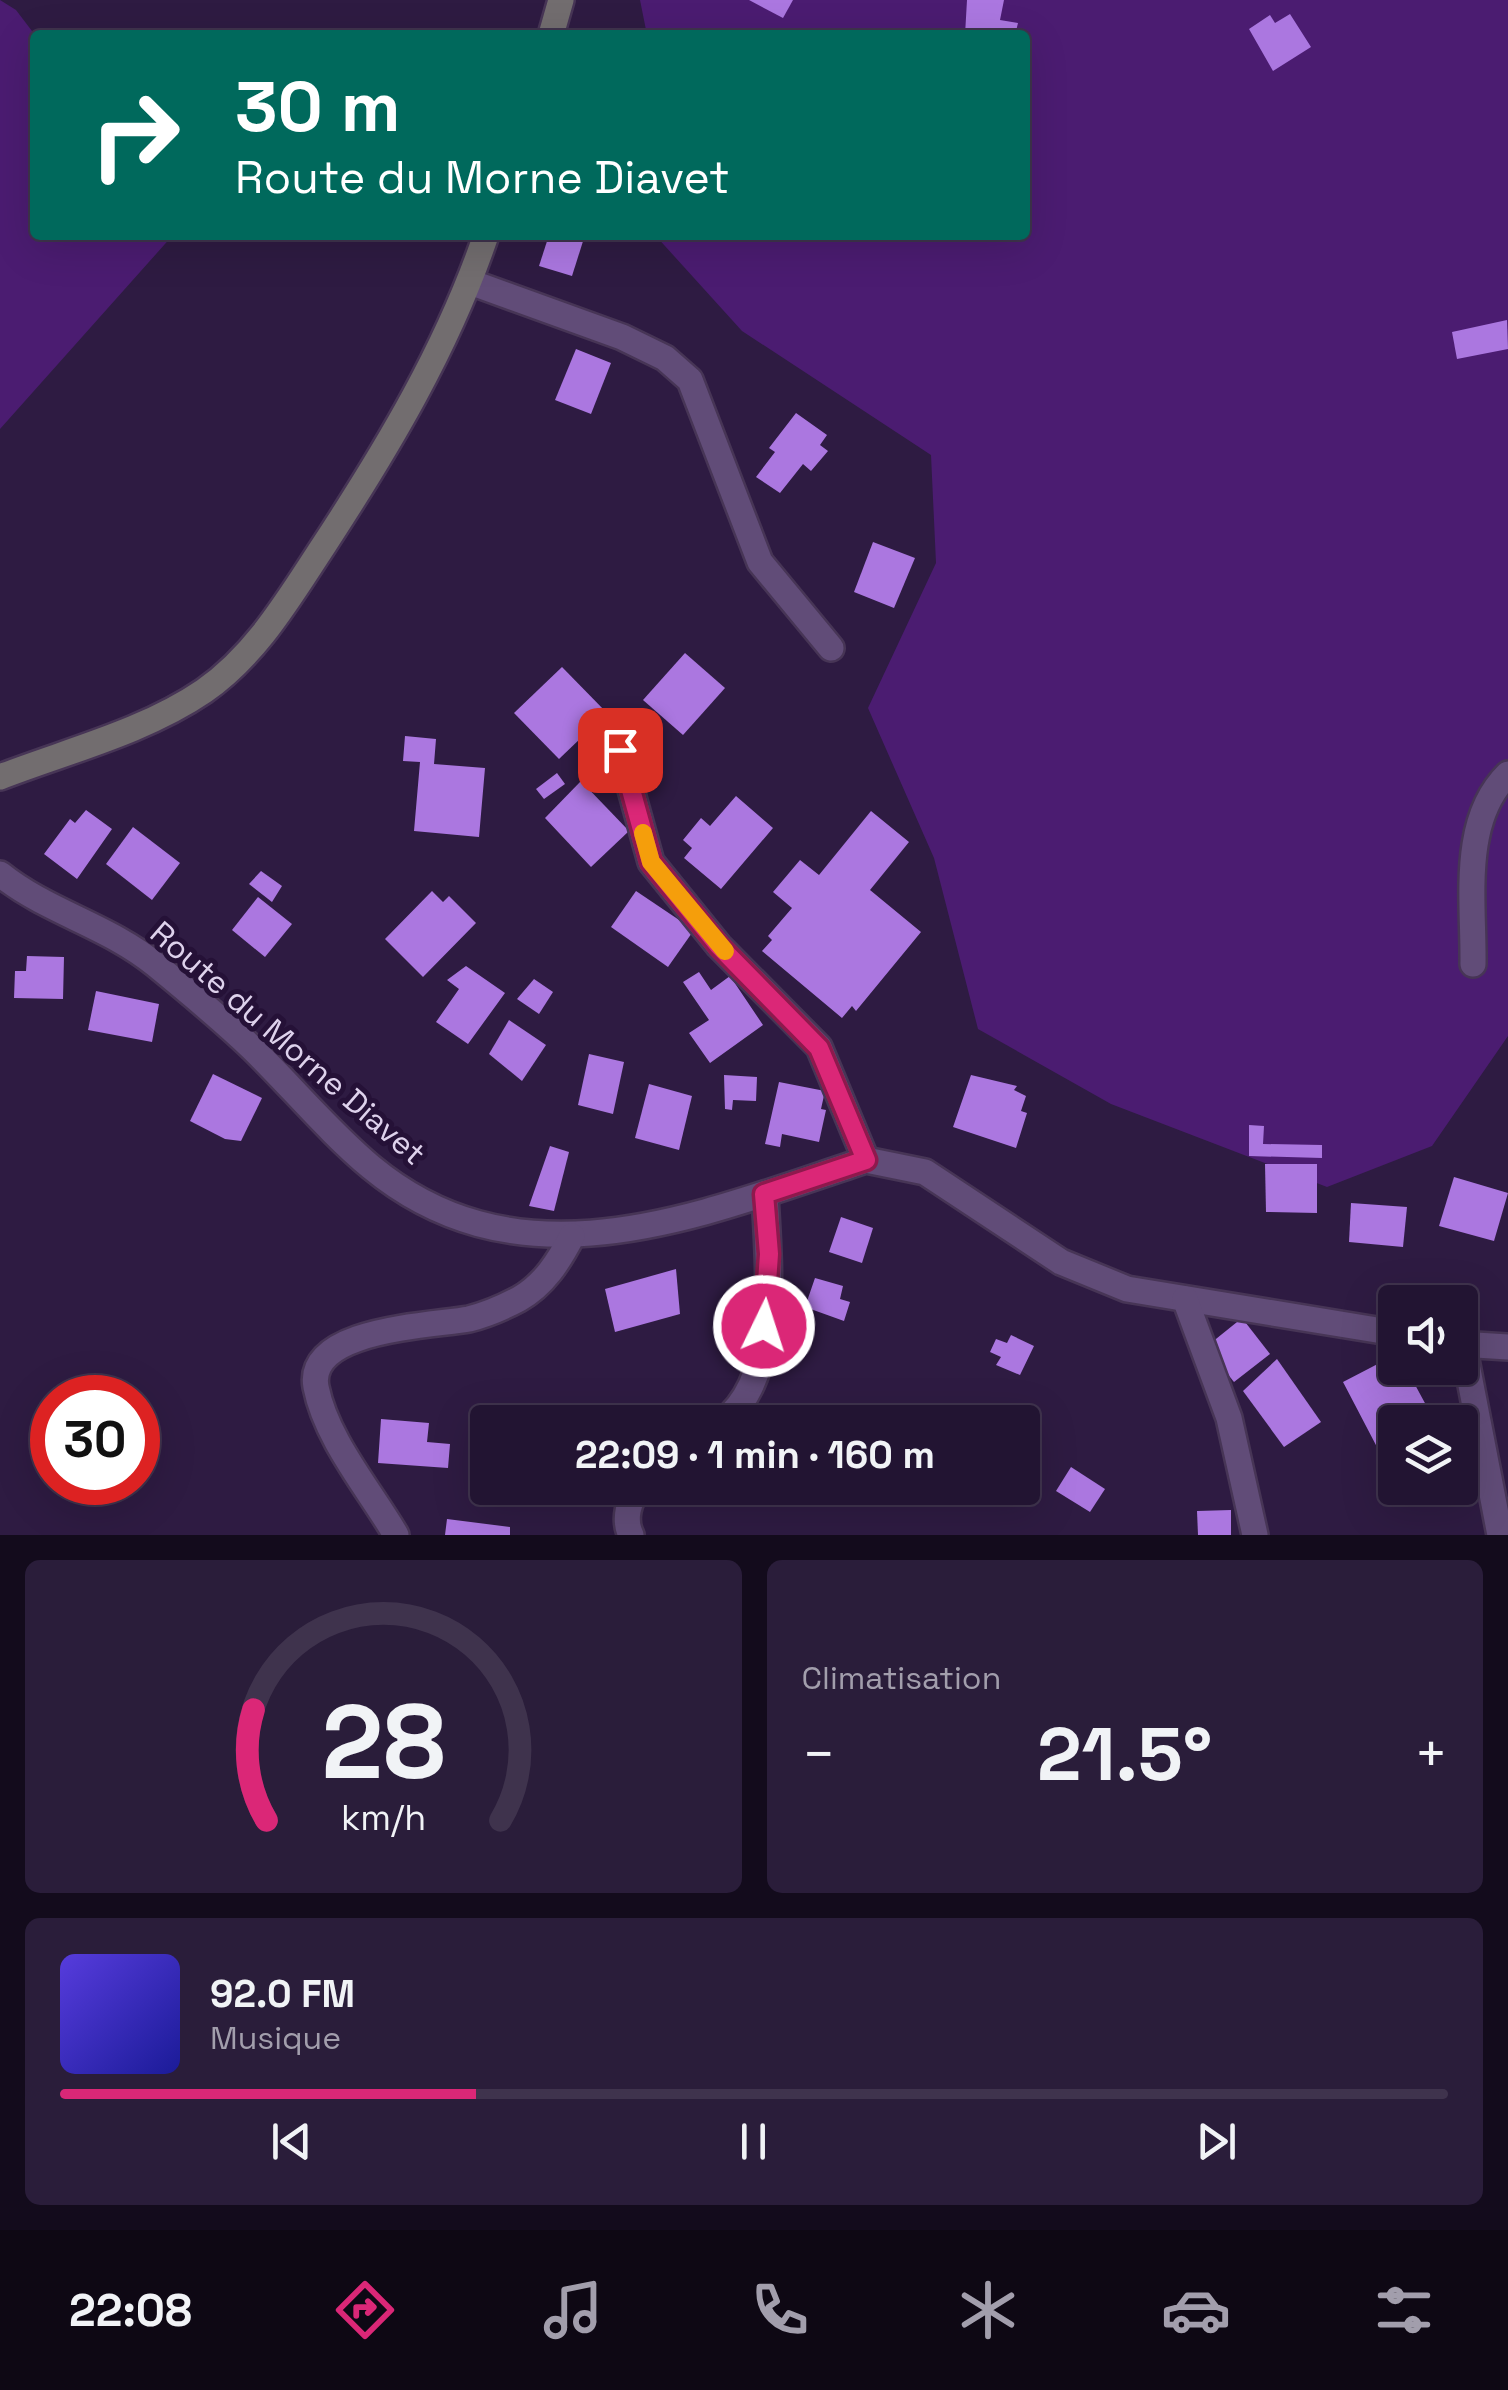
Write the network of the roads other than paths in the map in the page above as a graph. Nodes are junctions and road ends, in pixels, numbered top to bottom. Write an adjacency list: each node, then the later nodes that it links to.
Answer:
1 (561, 0): 2 (main road)
2 (552, 30)
3 (484, 240): 4 (main road)
4 (470, 282): 5 (street); 8 (main road)
5 (831, 648)
6 (620, 750): 11 (street)
7 (1508, 774): 10 (street)
8 (0, 777)
9 (0, 874): 13 (street, Route du Morne Diavet)
10 (1473, 964)
11 (866, 1160): 12 (street, Route du Morne Diavet); 14 (street, Route du Morne Diavet)
12 (764, 1194): 13 (street, Route du Morne Diavet); 19 (street)
13 (572, 1236): 21 (street)
14 (1185, 1299): 15 (street, Route du Morne Diavet); 23 (street)
15 (1378, 1330)
16 (1478, 1345): 17 (street)
17 (1508, 1348)
18 (1470, 1385): 24 (street)
19 (739, 1405)
20 (629, 1505): 22 (street)
21 (396, 1535)
22 (631, 1535)
23 (1254, 1535)
24 (1500, 1535)

